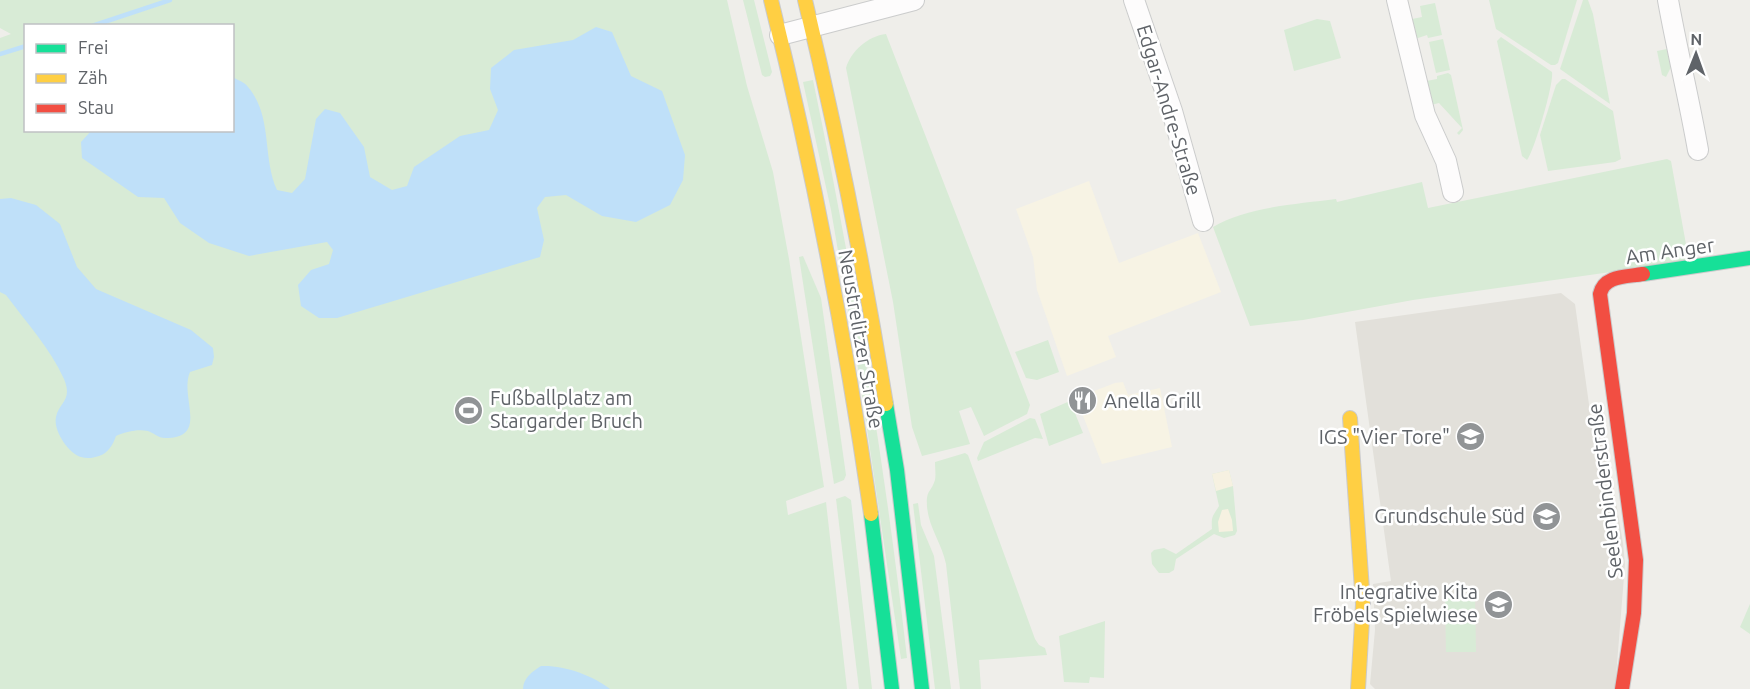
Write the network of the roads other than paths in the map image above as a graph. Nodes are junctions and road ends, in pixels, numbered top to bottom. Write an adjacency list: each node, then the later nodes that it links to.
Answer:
1 (771, 0): 8 (main road, Neustrelitzer Straße)
2 (805, 0): 7 (main road, Neustrelitzer Straße)
3 (914, 0): 7 (street)
4 (1134, 0): 11 (street, Edgar-Andre-Straße)
5 (1397, 0): 10 (street)
6 (1668, 0): 9 (street)
7 (812, 27): 8 (street); 17 (main road, Neustrelitzer Straße)
8 (780, 35): 16 (main road, Neustrelitzer Straße)
9 (1698, 150)
10 (1454, 192)
11 (1203, 221)
12 (1750, 258): 13 (main road, Am Anger)
13 (1600, 289): 15 (main road, Seelenbinderstraße)
14 (1350, 418): 18 (main road)
15 (1623, 683)
16 (892, 689)
17 (922, 689)
18 (1359, 689)

